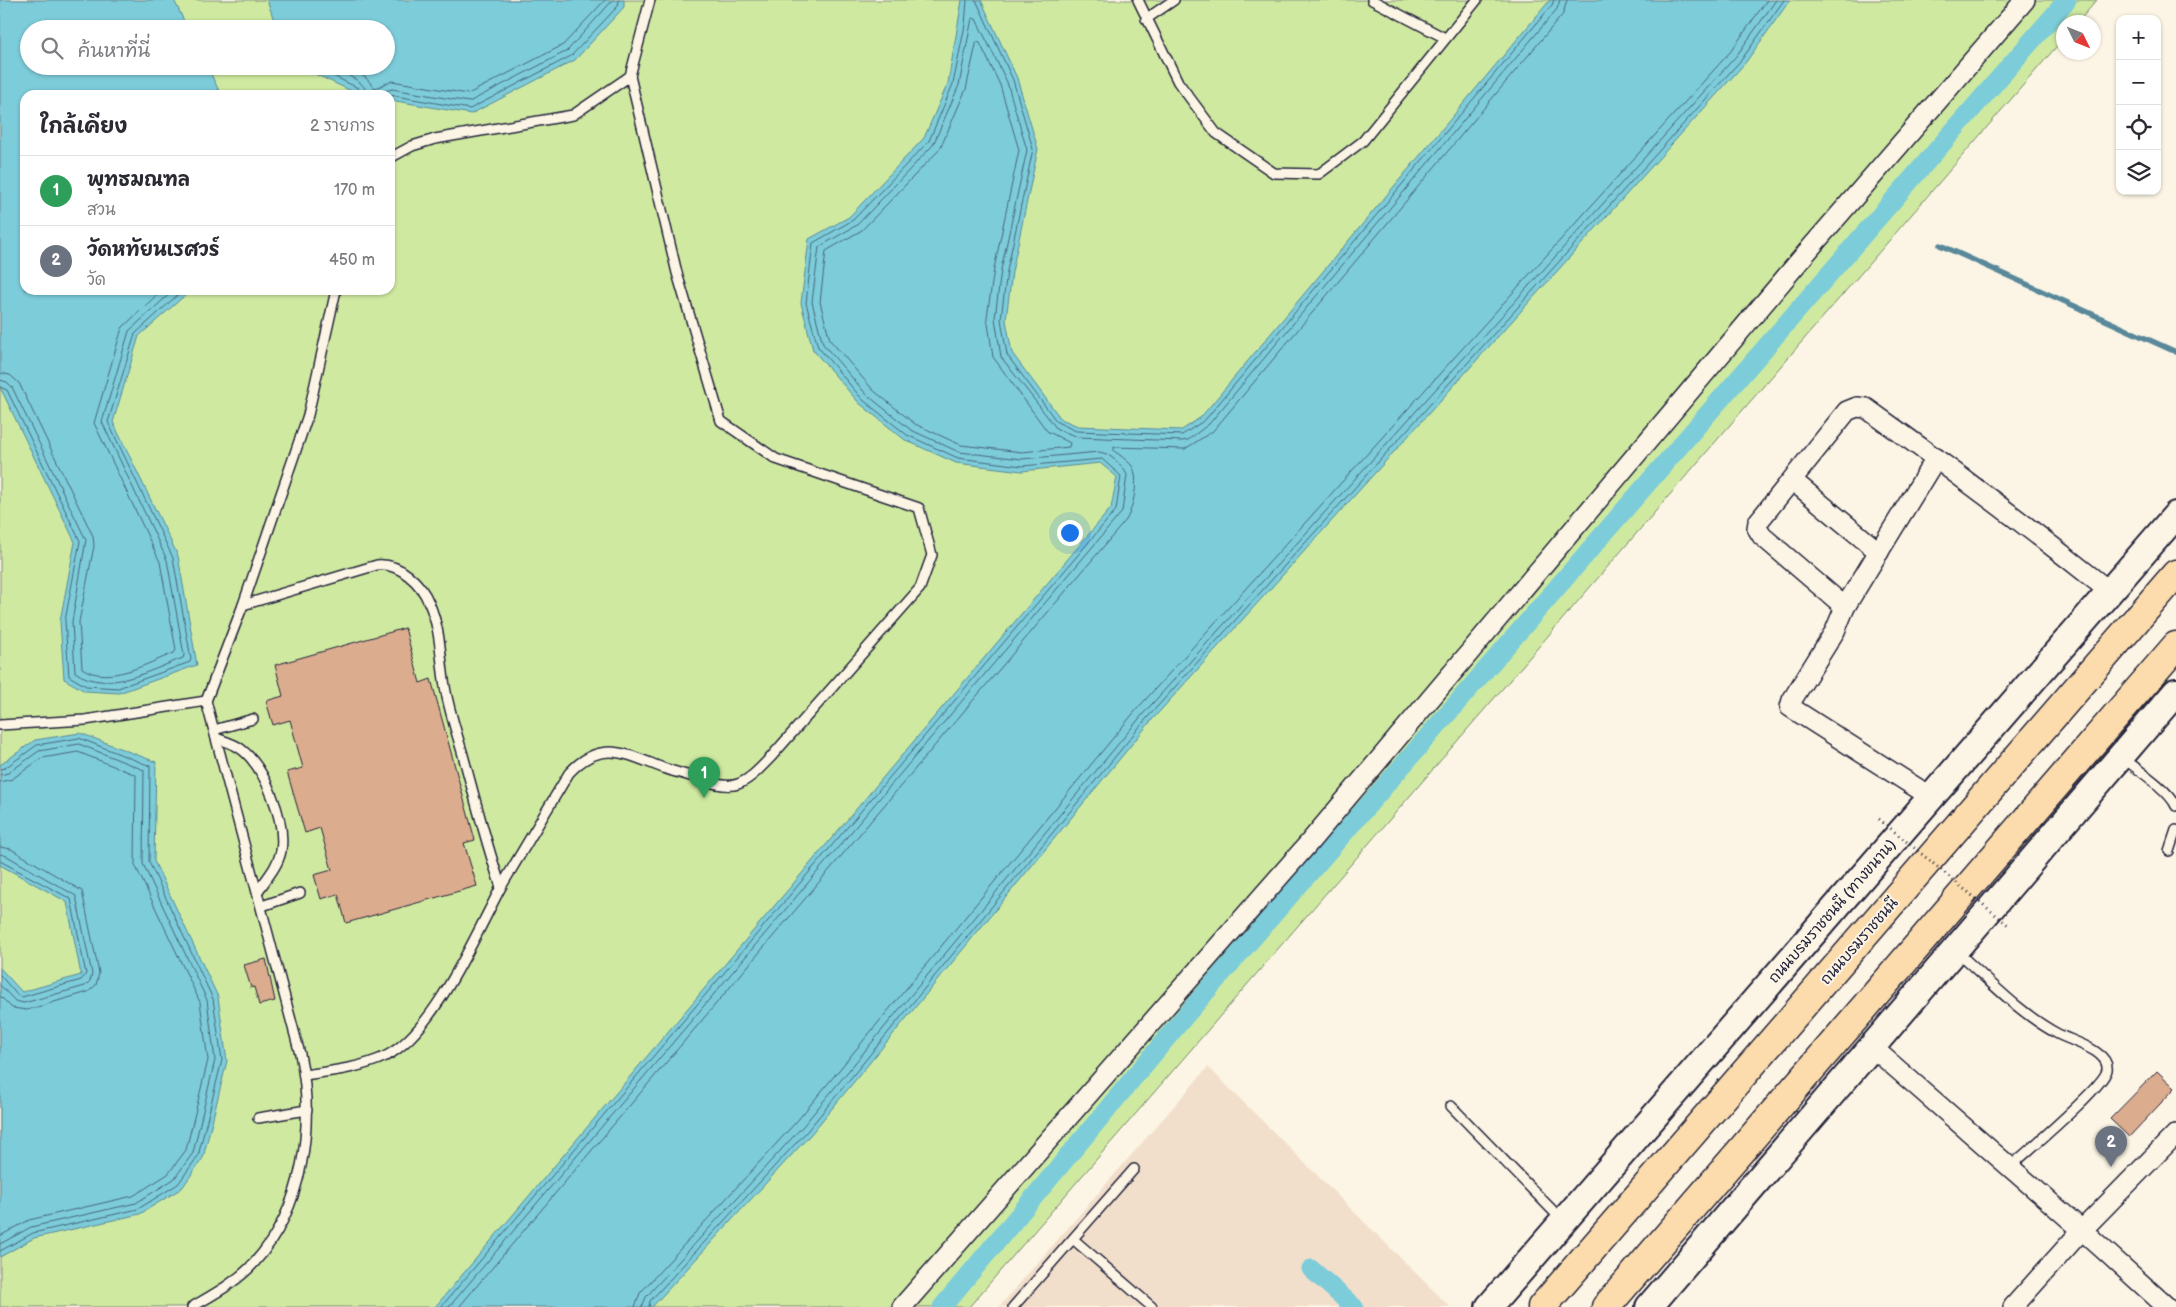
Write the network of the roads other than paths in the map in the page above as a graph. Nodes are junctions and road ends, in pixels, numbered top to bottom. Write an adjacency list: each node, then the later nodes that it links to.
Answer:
1 (650, 0): 9 (lane)
2 (1138, 0): 7 (lane)
3 (1174, 0): 7 (lane)
4 (1372, 0): 8 (lane)
5 (1478, 0): 8 (lane)
6 (2025, 0): 48 (street)
7 (1146, 19): 8 (lane)
8 (1445, 38)
9 (630, 76): 10 (lane); 31 (lane)
10 (395, 155)
11 (335, 295): 18 (lane)
12 (1936, 458): 13 (street); 15 (street); 17 (street)
13 (1792, 480): 15 (street); 19 (street)
14 (2176, 515): 17 (main road, ถนนบรมราชชนนี (ทางขนาน))
15 (1879, 552): 19 (street)
16 (2176, 574): 52 (highway, ถนนบรมราชชนนี)
17 (2109, 591): 27 (main road, ถนนบรมราชชนนี (ทางขนาน))
18 (243, 605): 22 (lane); 31 (lane)
19 (1845, 607): 27 (street)
20 (2176, 646): 53 (highway)
21 (2176, 692): 26 (main road)
22 (206, 700): 24 (lane); 25 (lane)
23 (253, 719): 25 (lane)
24 (0, 725)
25 (215, 734): 32 (lane); 32 (lane)
26 (2120, 756): 28 (lane); 35 (main road)
27 (1930, 796): 44 (main road, ถนนบรมราชชนนี (ทางขนาน))
28 (2176, 806)
29 (2176, 830): 30 (lane)
30 (2169, 851)
31 (501, 887): 37 (lane)
32 (258, 890): 34 (lane)
33 (300, 893): 34 (lane)
34 (262, 906): 37 (lane)
35 (1955, 950): 36 (main road); 42 (lane)
36 (1872, 1047): 42 (street); 54 (main road)
37 (304, 1075): 39 (lane)
38 (1451, 1106): 44 (lane)
39 (307, 1110): 40 (lane); 47 (lane)
40 (258, 1118)
41 (2176, 1134): 45 (street)
42 (2010, 1167): 45 (street)
43 (1134, 1169): 46 (lane)
44 (1563, 1222): 51 (main road, ถนนบรมราชชนนี (ทางขนาน))
45 (2082, 1230): 55 (street); 56 (street)
46 (1073, 1239): 49 (lane); 50 (lane)
47 (192, 1307)
48 (902, 1307)
49 (1013, 1307)
50 (1152, 1307)
51 (1489, 1307)
52 (1542, 1307)
53 (1606, 1307)
54 (1649, 1307)
55 (2013, 1307)
56 (2167, 1307)

